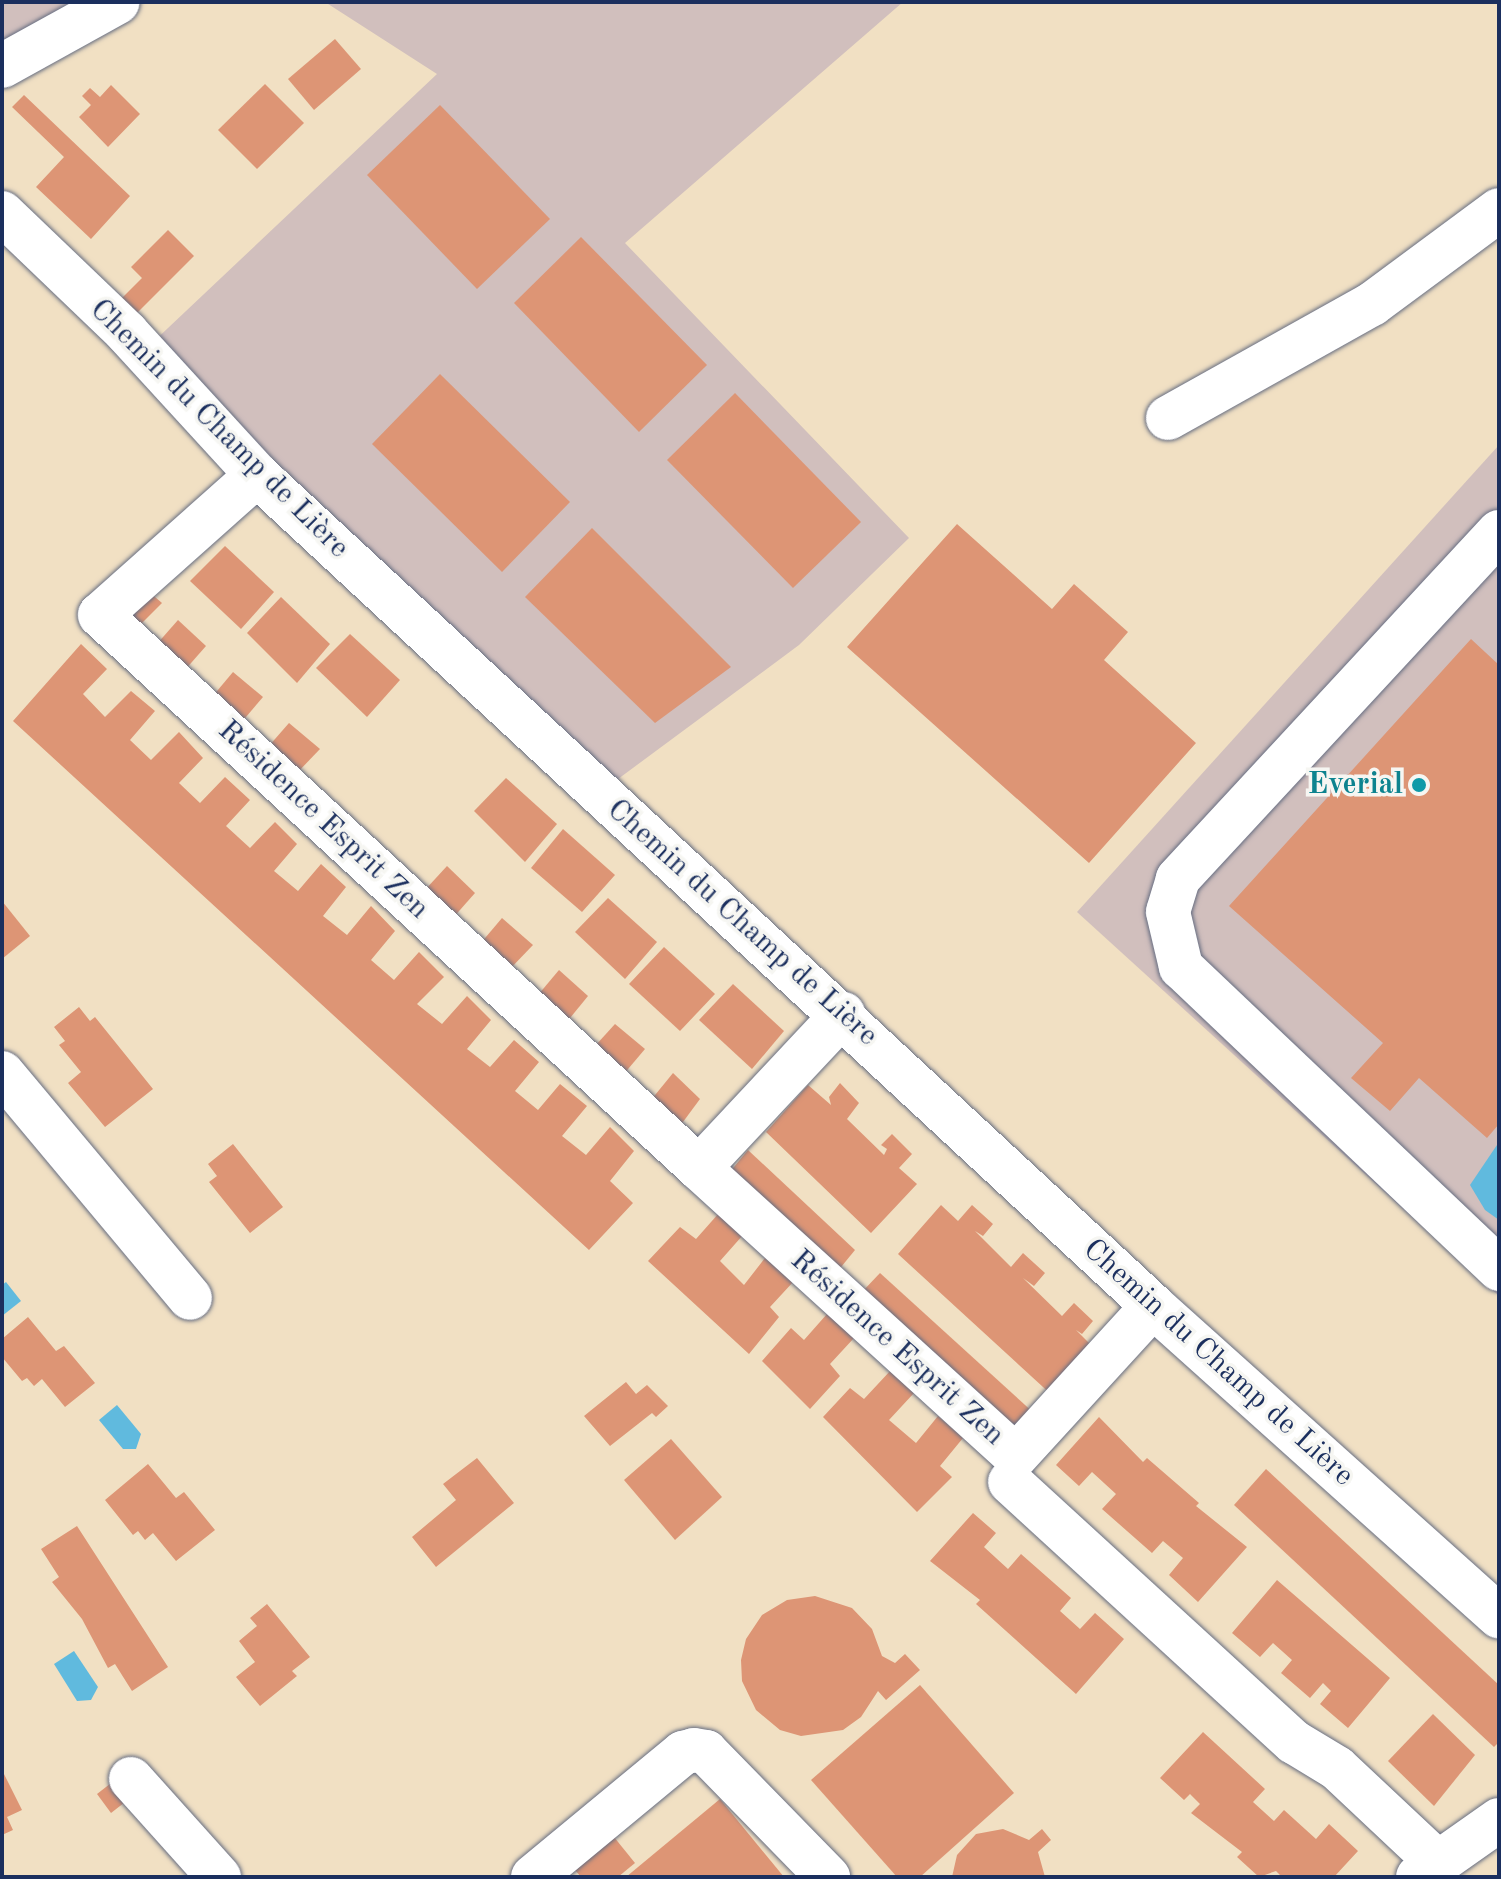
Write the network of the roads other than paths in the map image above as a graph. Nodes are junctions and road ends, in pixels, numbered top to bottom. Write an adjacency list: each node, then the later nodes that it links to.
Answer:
1 (118, 2): 2 (street)
2 (2, 66)
3 (1499, 210): 5 (street)
4 (2, 213): 6 (street, Chemin du Champ de Lière)
5 (1168, 418)
6 (257, 475): 8 (street, Chemin du Champ de Lière); 10 (street, Résidence Esprit Zen)
7 (1499, 532): 11 (street)
8 (843, 1014): 10 (street); 13 (street, Chemin du Champ de Lière)
9 (2, 1073): 12 (street)
10 (699, 1168): 13 (street, Résidence Esprit Zen)
11 (1499, 1269)
12 (190, 1298)
13 (1153, 1306): 15 (street, Chemin du Champ de Lière)
14 (1010, 1482): 18 (street)
15 (1499, 1616)
16 (131, 1779): 19 (street)
17 (1499, 1820): 18 (street)
18 (1428, 1870)
19 (219, 1877)
20 (533, 1877): 21 (street)
21 (828, 1877)

